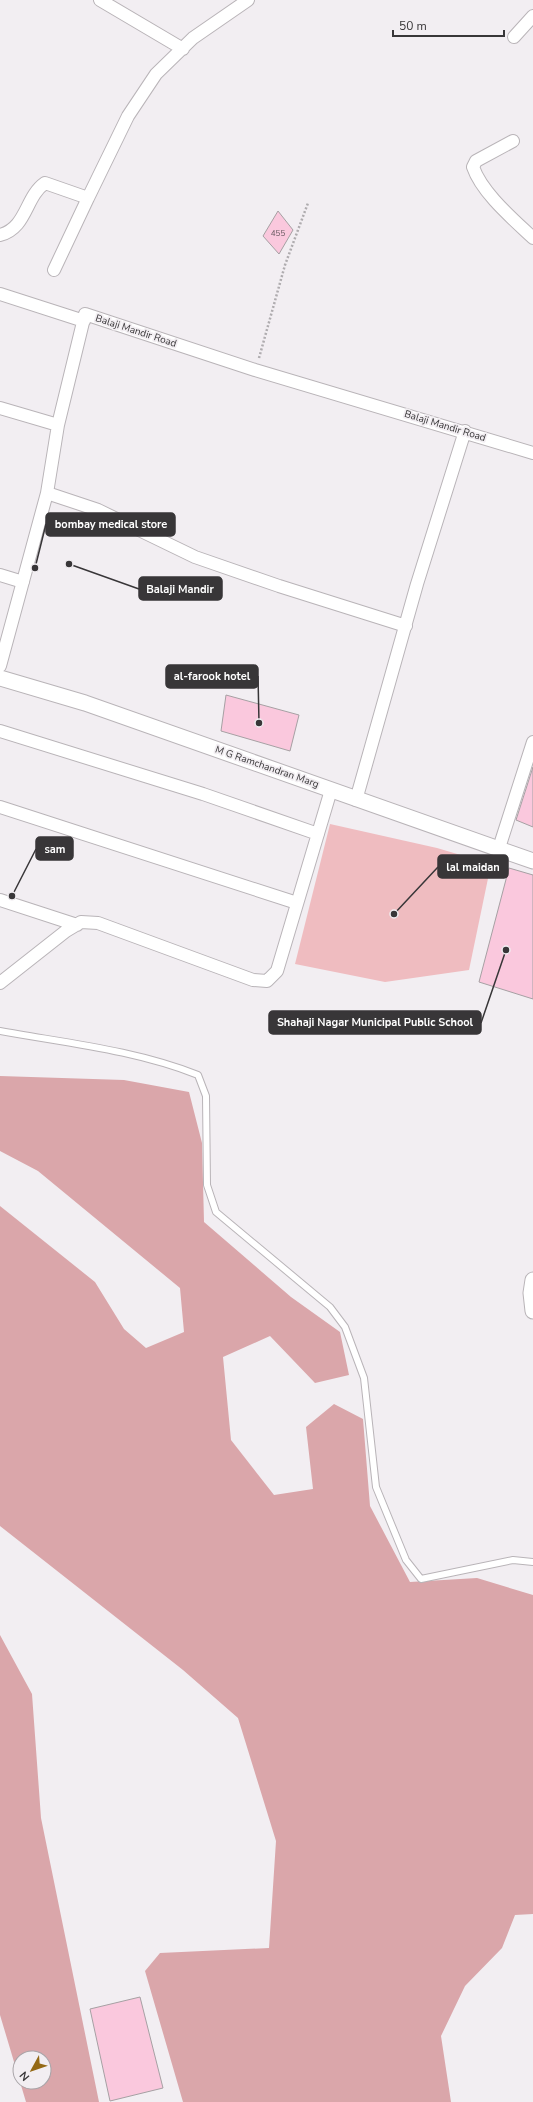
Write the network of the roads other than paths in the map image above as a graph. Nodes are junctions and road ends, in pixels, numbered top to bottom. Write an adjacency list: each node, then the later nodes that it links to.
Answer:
1 (100, 0): 5 (street)
2 (248, 0): 5 (street)
3 (533, 16): 4 (street)
4 (514, 37)
5 (183, 49): 7 (street)
6 (513, 141): 9 (street)
7 (88, 198): 8 (street); 10 (street)
8 (0, 235)
9 (533, 238)
10 (54, 270)
11 (0, 294): 12 (street)
12 (84, 322): 14 (street, Balaji Mandir Road); 15 (street, Balaji Mandir Road)
13 (0, 408): 14 (street)
14 (58, 425): 17 (street, Balaji Mandir Road)
15 (465, 431): 16 (street, Balaji Mandir Road); 20 (street)
16 (533, 453)
17 (47, 493): 19 (street, Balaji Mandir Road); 20 (street)
18 (0, 575): 19 (street)
19 (23, 582): 21 (street, Balaji Mandir Road)
20 (406, 626): 26 (street)
21 (0, 666)
22 (0, 678): 25 (street, M G Ramchandran Marg)
23 (0, 731): 28 (street)
24 (533, 742): 29 (street)
25 (331, 790): 26 (street, M G Ramchandran Marg); 28 (street)
26 (356, 800): 29 (street, M G Ramchandran Marg)
27 (0, 807): 32 (street)
28 (318, 834): 32 (street)
29 (499, 848): 30 (street, M G Ramchandran Marg)
30 (533, 861)
31 (0, 900): 33 (street)
32 (297, 903): 33 (street)
33 (77, 925): 34 (street)
34 (0, 983)
35 (0, 1031): 38 (lane)
36 (533, 1280): 37 (street)
37 (533, 1312)
38 (533, 1562)

